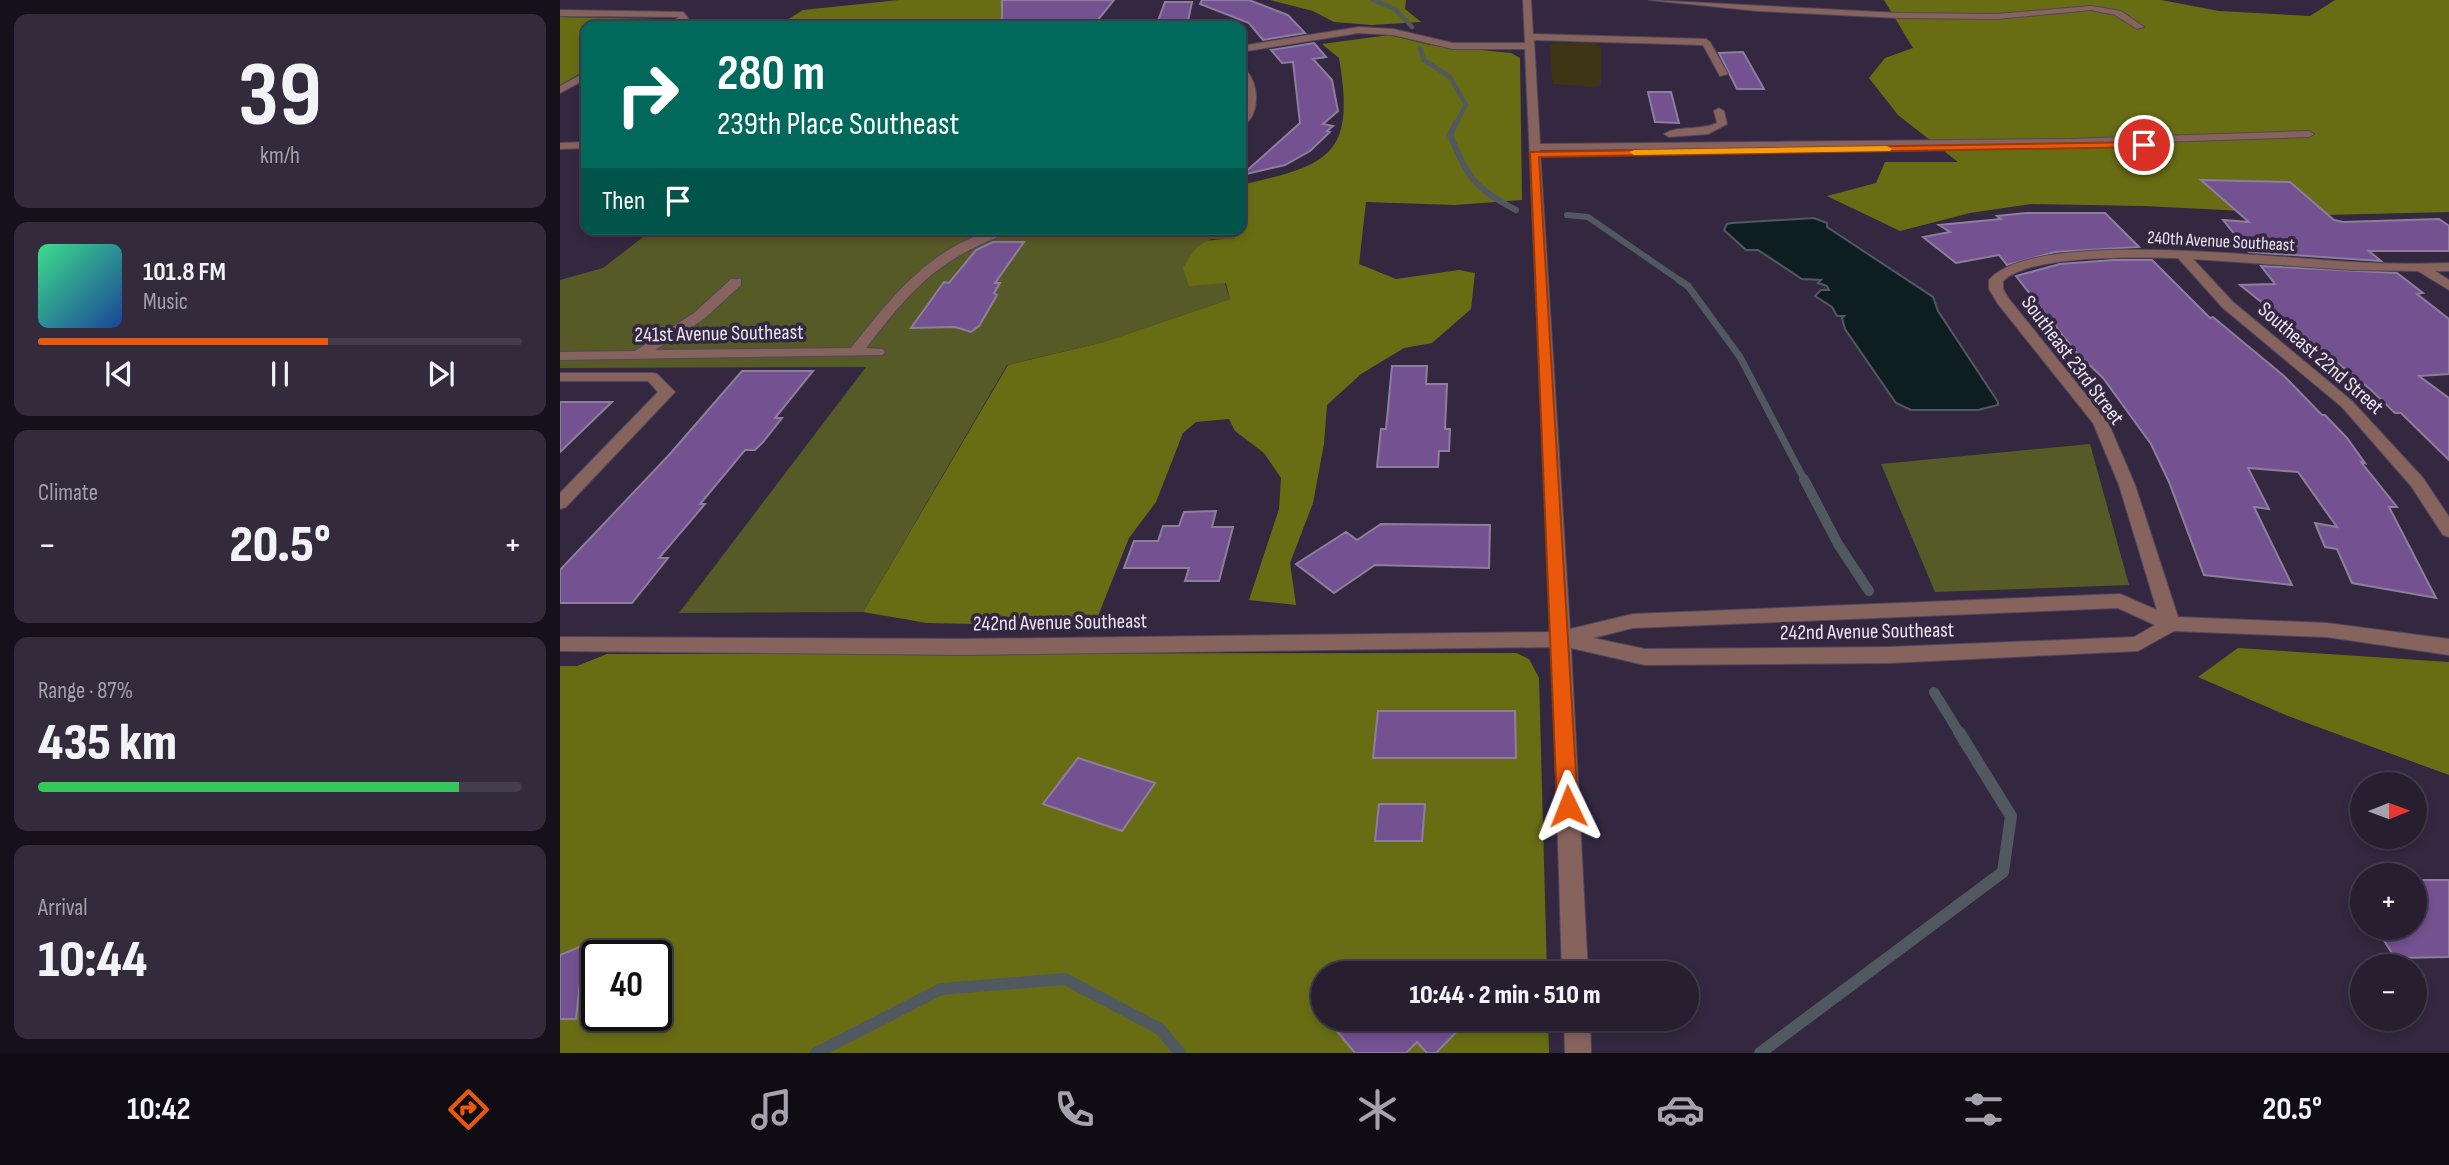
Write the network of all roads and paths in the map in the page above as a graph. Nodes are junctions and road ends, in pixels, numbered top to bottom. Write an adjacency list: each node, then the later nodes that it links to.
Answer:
1 (610, 0): 5 (street)
2 (1527, 0): 9 (street)
3 (1653, 0): 7 (street)
4 (560, 13): 5 (street)
5 (585, 13): 6 (street)
6 (679, 21)
7 (2140, 27)
8 (1604, 38): 9 (street); 10 (street); 10 (street)
9 (1529, 42): 11 (street); 22 (street)
10 (1635, 45): 12 (street)
11 (1246, 49)
12 (1723, 74)
13 (581, 78): 15 (street)
14 (1246, 81): 17 (street)
15 (560, 90)
16 (1719, 111): 22 (street)
17 (1246, 119)
18 (2309, 134): 22 (street)
19 (2256, 143): 22 (street)
20 (581, 145): 21 (street)
21 (560, 146)
22 (1533, 148): 38 (street)
23 (991, 235): 30 (street)
24 (2183, 256): 26 (street, 240th Avenue Southeast); 27 (street, 240th Avenue Southeast); 36 (street, Southeast 22nd Street)
25 (2449, 267): 26 (street, 240th Avenue Southeast)
26 (2423, 269): 29 (street)
27 (1996, 281): 37 (street, Southeast 23rd Street)
28 (736, 282): 32 (street)
29 (2449, 286)
30 (855, 352): 31 (street, 241st Avenue Southeast); 32 (street, 241st Avenue Southeast)
31 (878, 352)
32 (638, 355): 33 (street, 241st Avenue Southeast)
33 (560, 356)
34 (560, 377): 35 (street)
35 (560, 503)
36 (2449, 531)
37 (2171, 624): 38 (street, 242nd Avenue Southeast); 38 (street, 242nd Avenue Southeast); 40 (street, 242nd Avenue Southeast)
38 (1561, 639): 39 (street, 242nd Avenue Southeast); 41 (street)
39 (560, 644)
40 (2449, 647)
41 (1574, 961)
42 (1577, 1031): 43 (street)
43 (1578, 1053)

